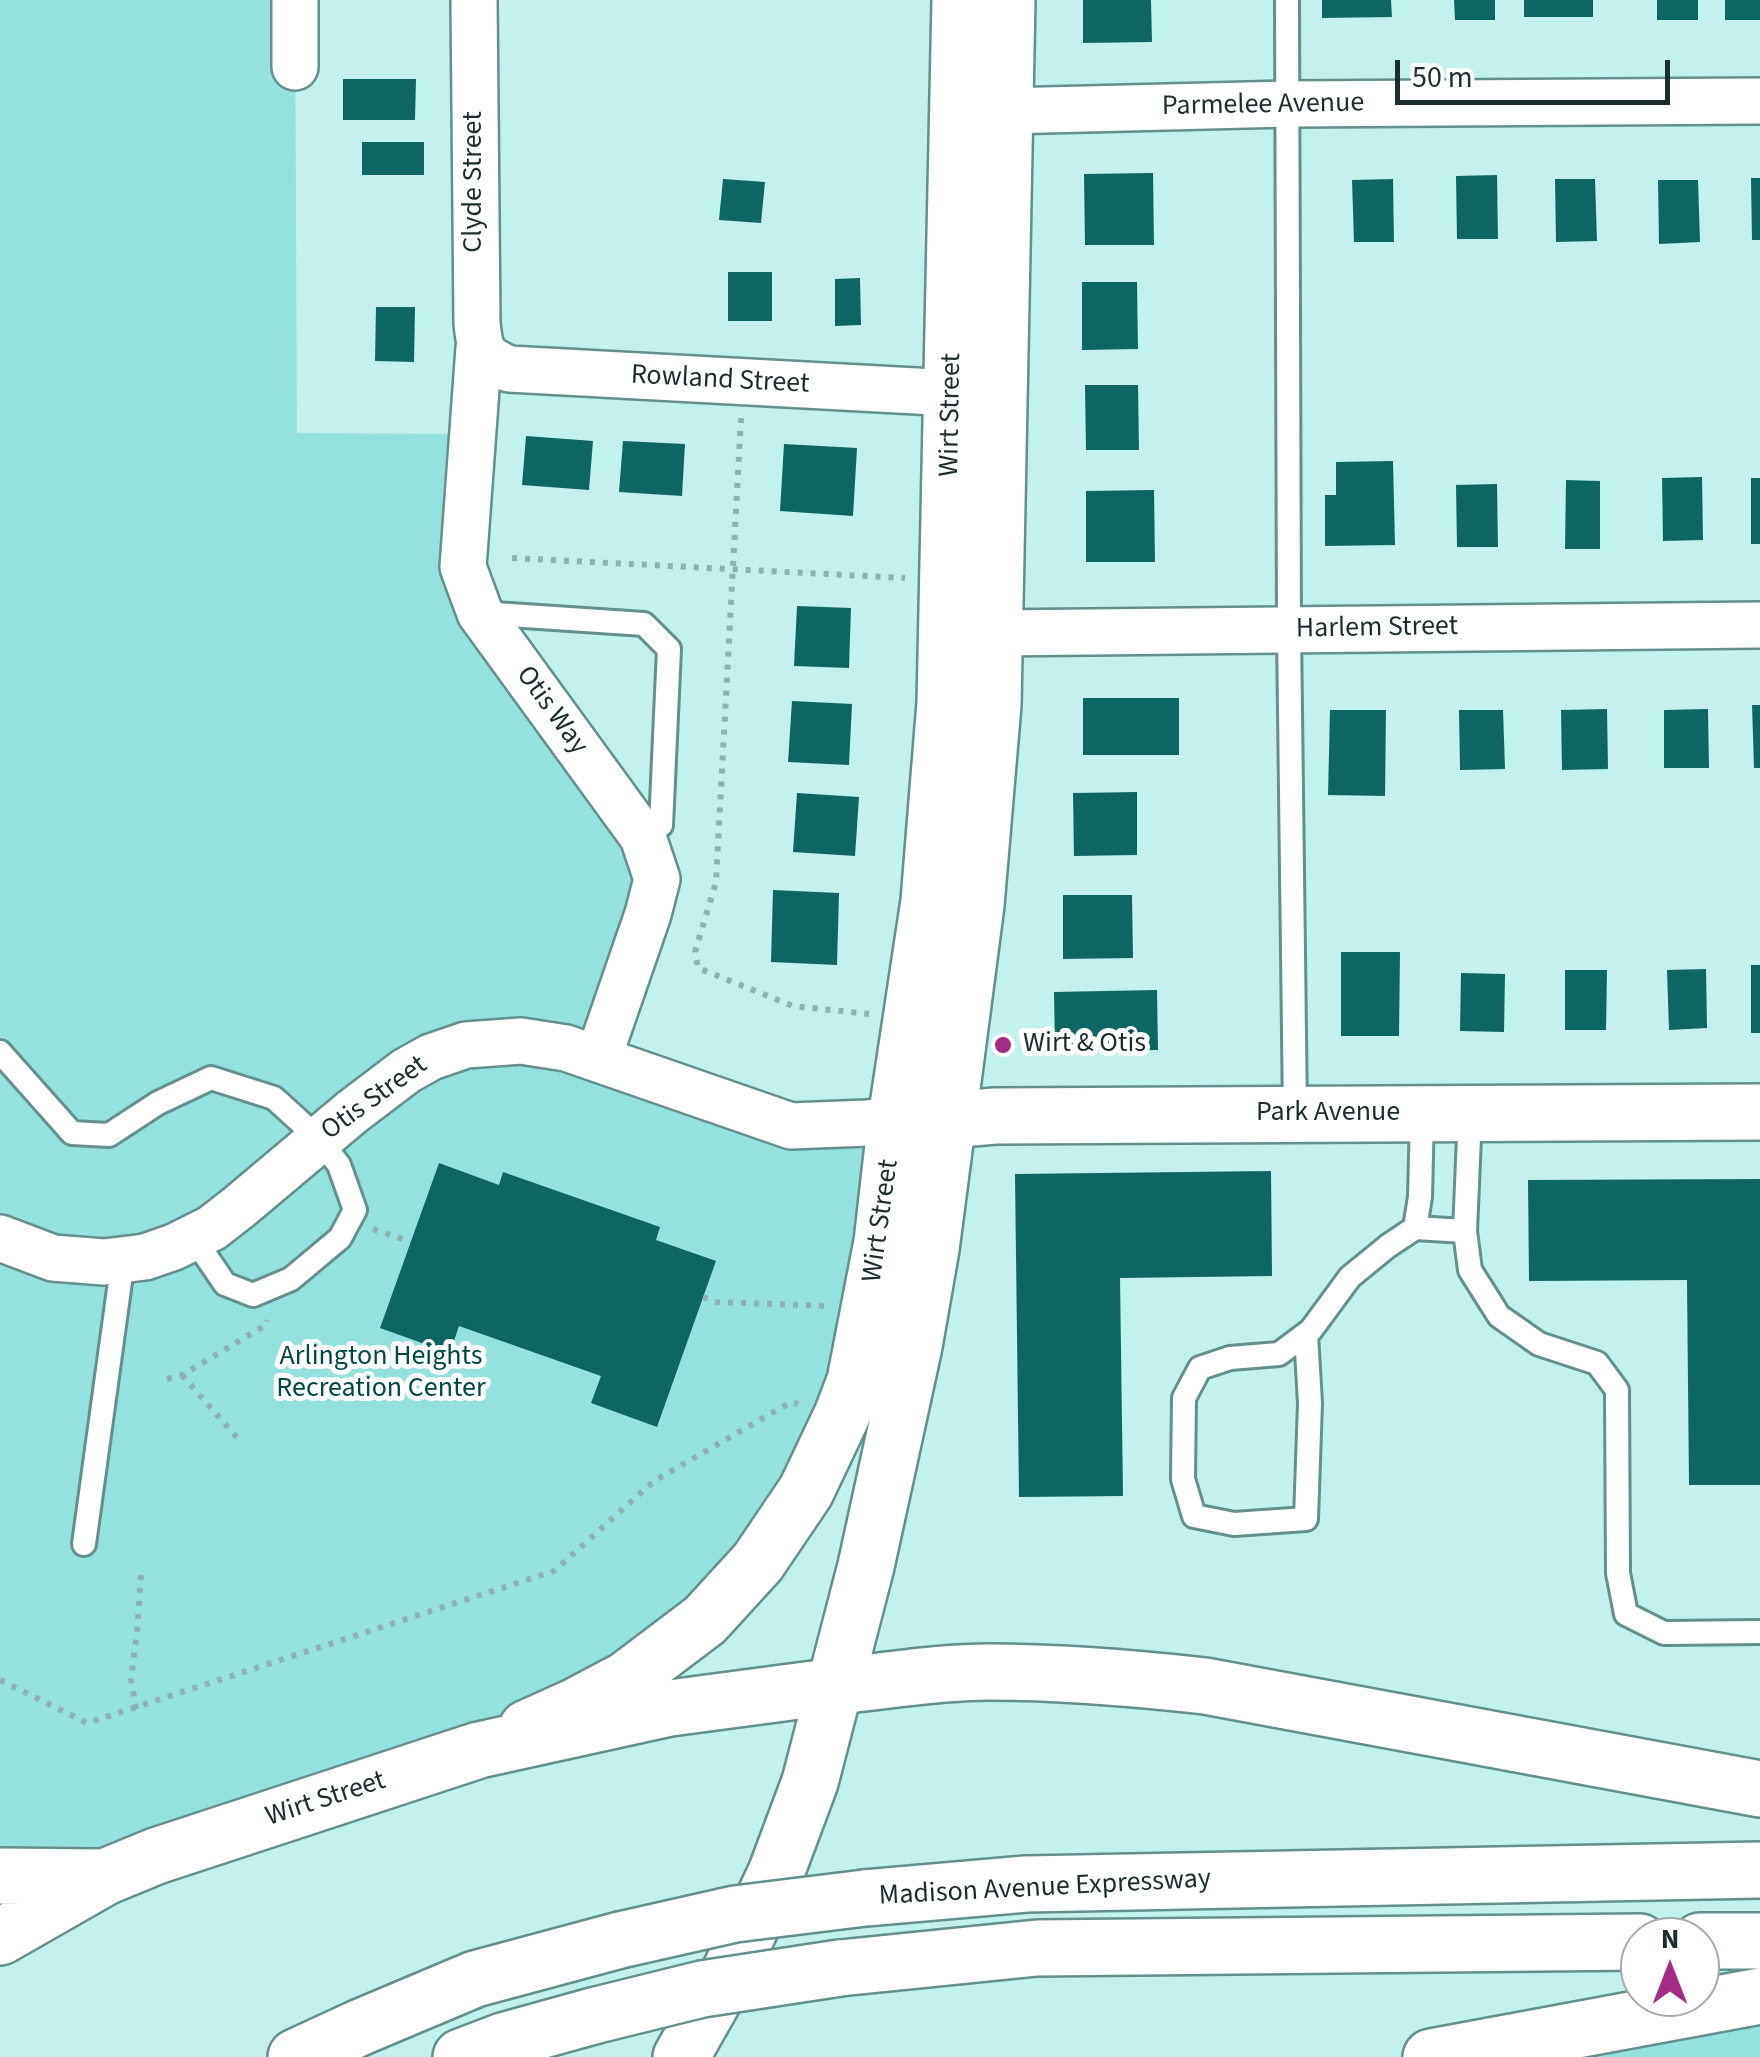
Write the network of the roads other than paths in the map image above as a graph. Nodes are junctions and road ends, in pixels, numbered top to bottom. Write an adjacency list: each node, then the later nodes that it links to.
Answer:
1 (295, 0): 6 (street)
2 (474, 0): 10 (street, Clyde Street)
3 (960, 0): 11 (main road, Wirt Street)
4 (1007, 0): 9 (main road, Wirt Street)
5 (1286, 0): 8 (lane)
6 (294, 67)
7 (1760, 101): 8 (street, Parmelee Avenue)
8 (1288, 104): 9 (street, Parmelee Avenue); 14 (lane)
9 (1005, 111): 15 (main road, Wirt Street)
10 (484, 354): 11 (street, Rowland Street); 12 (street, Otis Way)
11 (952, 393): 22 (main road, Wirt Street)
12 (480, 613): 16 (street, Otis Way); 16 (lane)
13 (1760, 625): 14 (street, Harlem Street)
14 (1289, 630): 15 (street, Harlem Street); 20 (lane)
15 (994, 632): 22 (main road, Wirt Street)
16 (643, 838): 18 (street, Otis Way)
17 (0, 1052): 23 (lane)
18 (598, 1059): 22 (street, Otis Street); 23 (street, Otis Street)
19 (1760, 1112): 21 (main road, Park Avenue)
20 (1294, 1114): 21 (main road, Park Avenue); 22 (main road, Park Avenue)
21 (1446, 1114): 24 (lane); 25 (lane)
22 (922, 1119): 32 (main road, Wirt Street); 33 (main road, Wirt Street)
23 (319, 1139): 26 (street, Otis Street); 26 (lane)
24 (1415, 1228): 25 (lane); 29 (lane)
25 (1465, 1232): 31 (lane)
26 (194, 1237): 28 (street, Otis Street)
27 (0, 1238): 28 (street, Otis Street)
28 (123, 1260): 30 (lane)
29 (1306, 1334): 29 (lane)
30 (84, 1544)
31 (1760, 1632)
32 (836, 1686): 33 (main road); 34 (main road); 45 (main road, Wirt Street)
33 (479, 1750): 37 (main road, Wirt Street)
34 (1760, 1789)
35 (1760, 1870): 43 (main road, Madison Avenue Expressway, bridge)
36 (0, 1876): 37 (main road)
37 (105, 1878): 38 (main road, Wirt Street)
38 (0, 1937)
39 (1760, 1941): 41 (main road)
40 (1620, 1942): 44 (main road, bridge)
41 (1720, 1942)
42 (1760, 1996): 46 (main road)
43 (296, 2057)
44 (461, 2057)
45 (682, 2057)
46 (1431, 2057)

